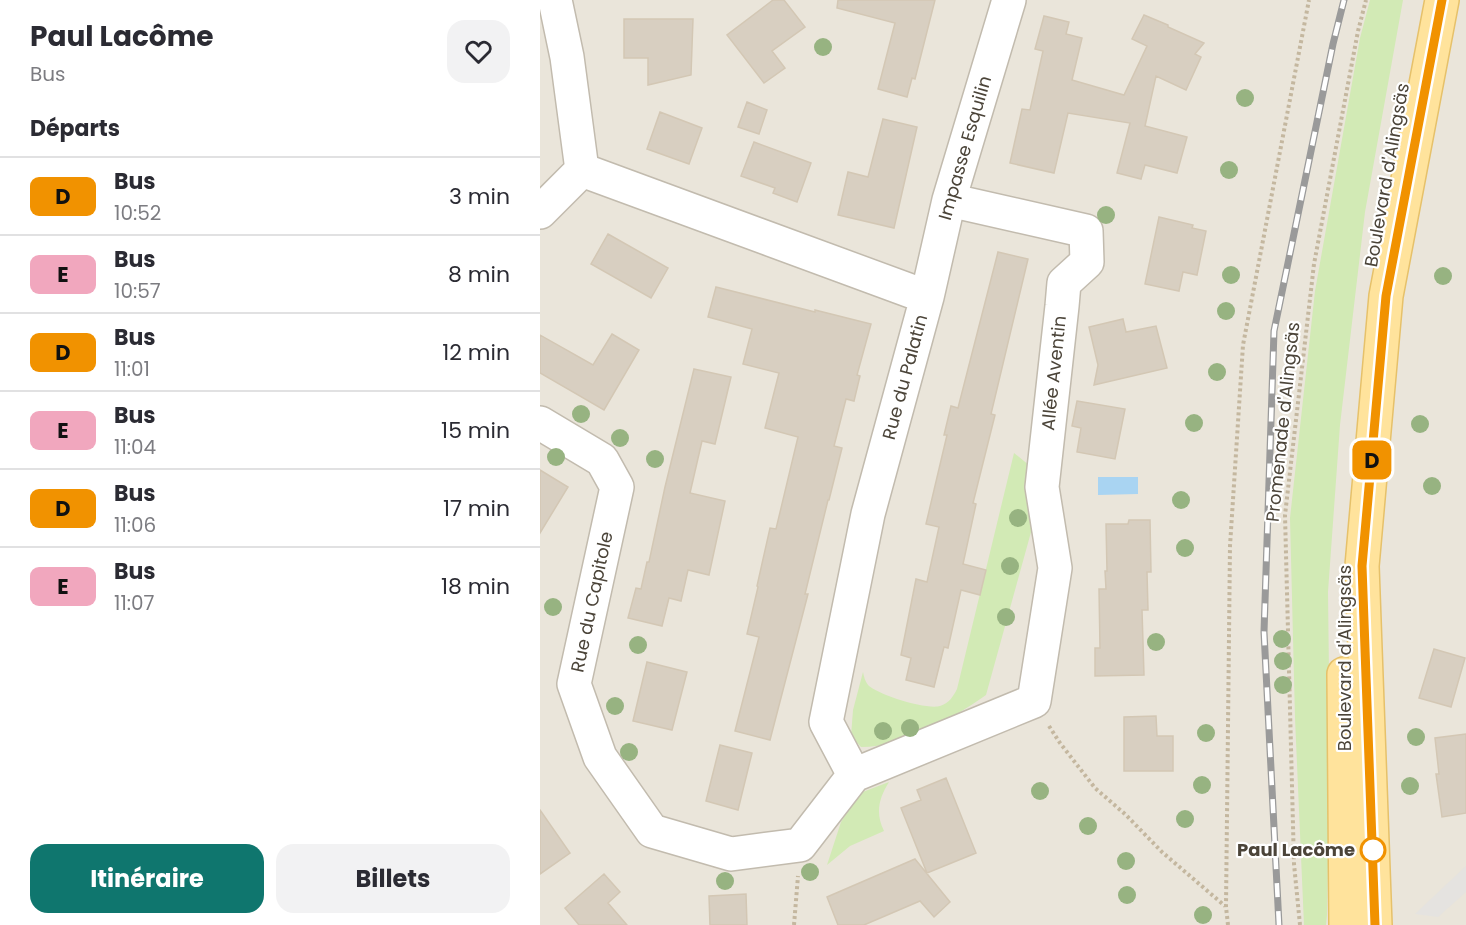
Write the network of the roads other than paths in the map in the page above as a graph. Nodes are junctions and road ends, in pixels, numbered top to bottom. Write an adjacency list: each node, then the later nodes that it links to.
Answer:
1 (555, 0): 5 (street)
2 (1009, 0): 6 (street, Impasse Esquilin)
3 (1419, 0): 11 (main road, Boulevard d'Alingsäs)
4 (1442, 0): 14 (main road, Boulevard d'Alingsäs)
5 (582, 170): 7 (street); 8 (street, Rue du Palatin)
6 (949, 200): 8 (street, Impasse Esquilin); 10 (street, Allée Aventin)
7 (540, 212)
8 (927, 297): 10 (street, Rue du Palatin)
9 (540, 423): 10 (street, Rue du Capitole)
10 (854, 776)
11 (1346, 861): 12 (main road); 13 (main road, Boulevard d'Alingsäs)
12 (1336, 925)
13 (1346, 925)
14 (1375, 925)

